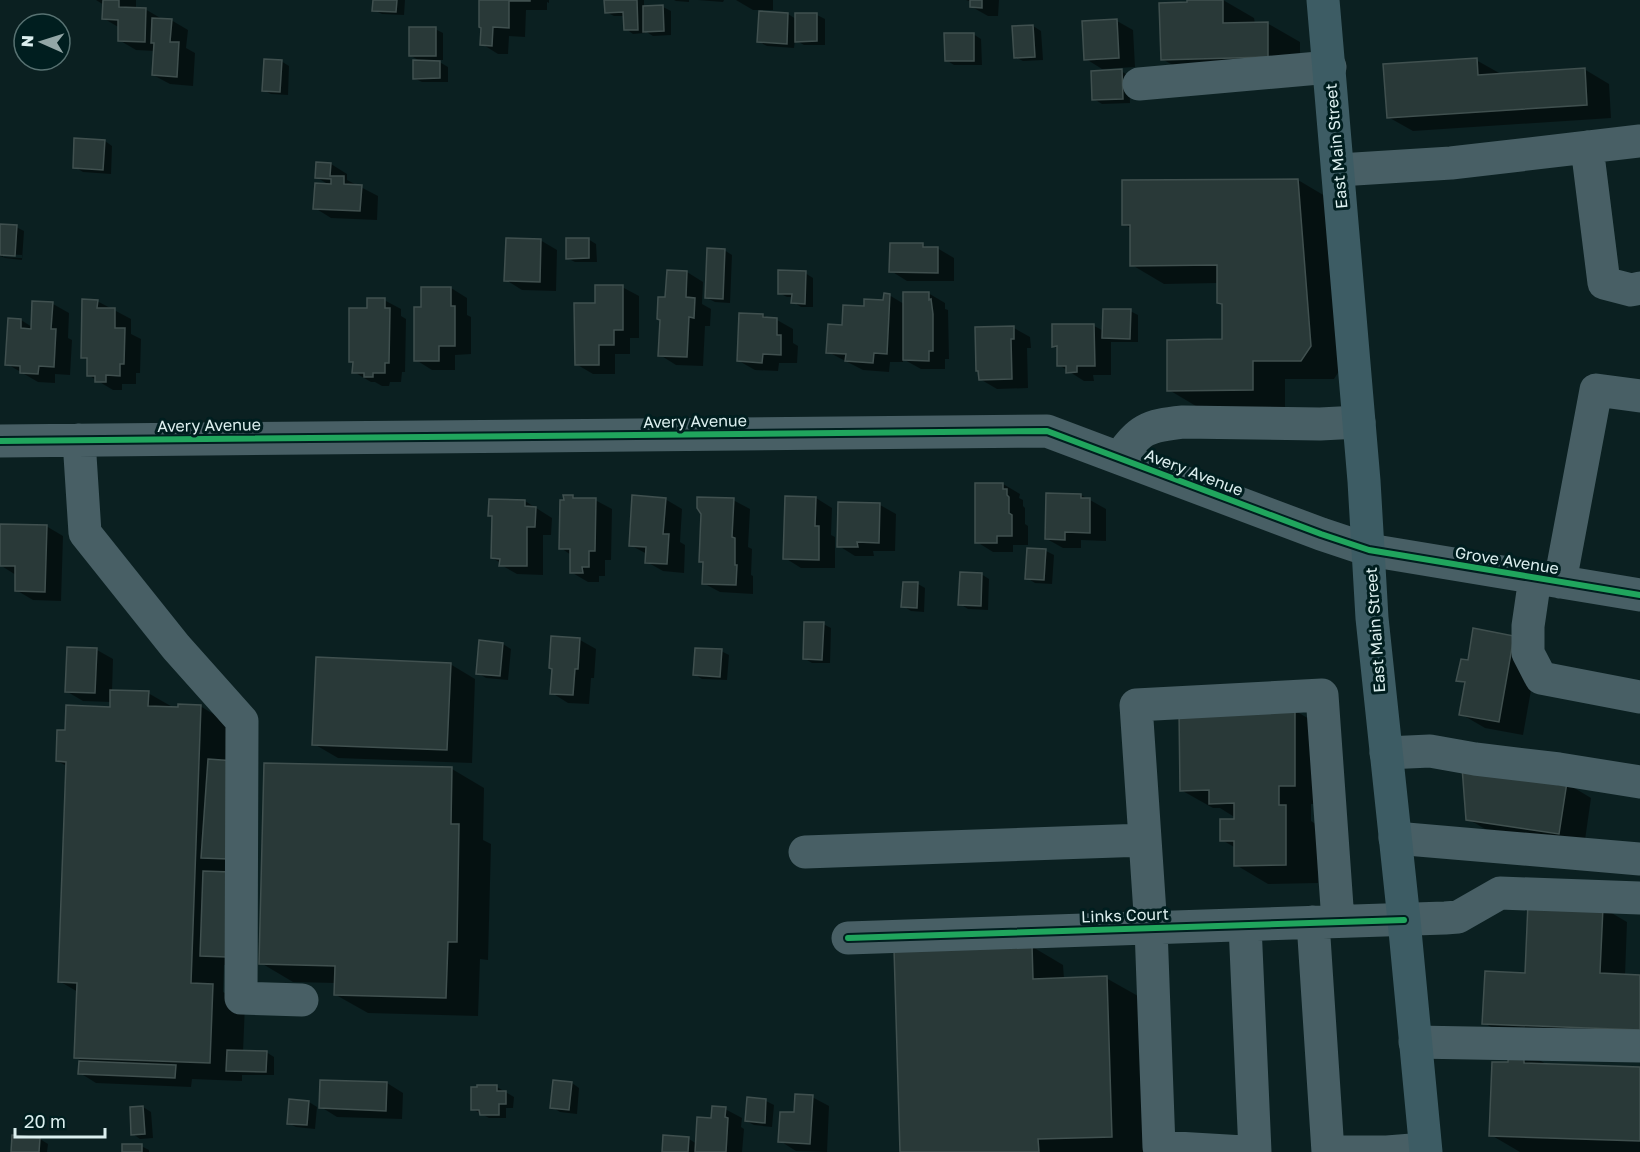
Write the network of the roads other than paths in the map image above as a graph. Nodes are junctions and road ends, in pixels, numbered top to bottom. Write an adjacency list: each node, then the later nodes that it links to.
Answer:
1 (1323, 0): 2 (main road, East Main Street)
2 (1330, 67): 3 (street); 6 (main road, East Main Street)
3 (1139, 84)
4 (1640, 141): 5 (street)
5 (1587, 147): 6 (street); 7 (street)
6 (1339, 170): 9 (main road, East Main Street)
7 (1640, 288)
8 (1640, 396): 14 (street)
9 (1359, 422): 12 (street); 13 (main road, East Main Street)
10 (79, 440): 11 (street, Avery Avenue); 12 (street, Avery Avenue); 29 (street)
11 (0, 441)
12 (1119, 458): 13 (street, Avery Avenue)
13 (1369, 550): 14 (street, Grove Avenue); 17 (main road, East Main Street)
14 (1547, 580): 15 (street, Grove Avenue); 16 (street)
15 (1640, 595)
16 (1640, 697)
17 (1386, 753): 18 (street); 19 (main road, East Main Street)
18 (1640, 782)
19 (1395, 838): 22 (street); 24 (main road, East Main Street)
20 (1145, 840): 21 (street); 25 (street); 27 (street)
21 (805, 852)
22 (1640, 859)
23 (1640, 898): 24 (street, Links Court)
24 (1404, 920): 25 (street, Links Court); 30 (main road, East Main Street)
25 (1326, 922): 26 (street, Links Court); 35 (street)
26 (1245, 924): 27 (street, Links Court); 34 (street)
27 (1150, 928): 28 (street, Links Court); 33 (street)
28 (848, 938)
29 (302, 1000)
30 (1415, 1042): 31 (street); 32 (main road, East Main Street)
31 (1640, 1046)
32 (1426, 1151): 35 (street)
33 (1244, 1152)
34 (1255, 1152)
35 (1329, 1152)

